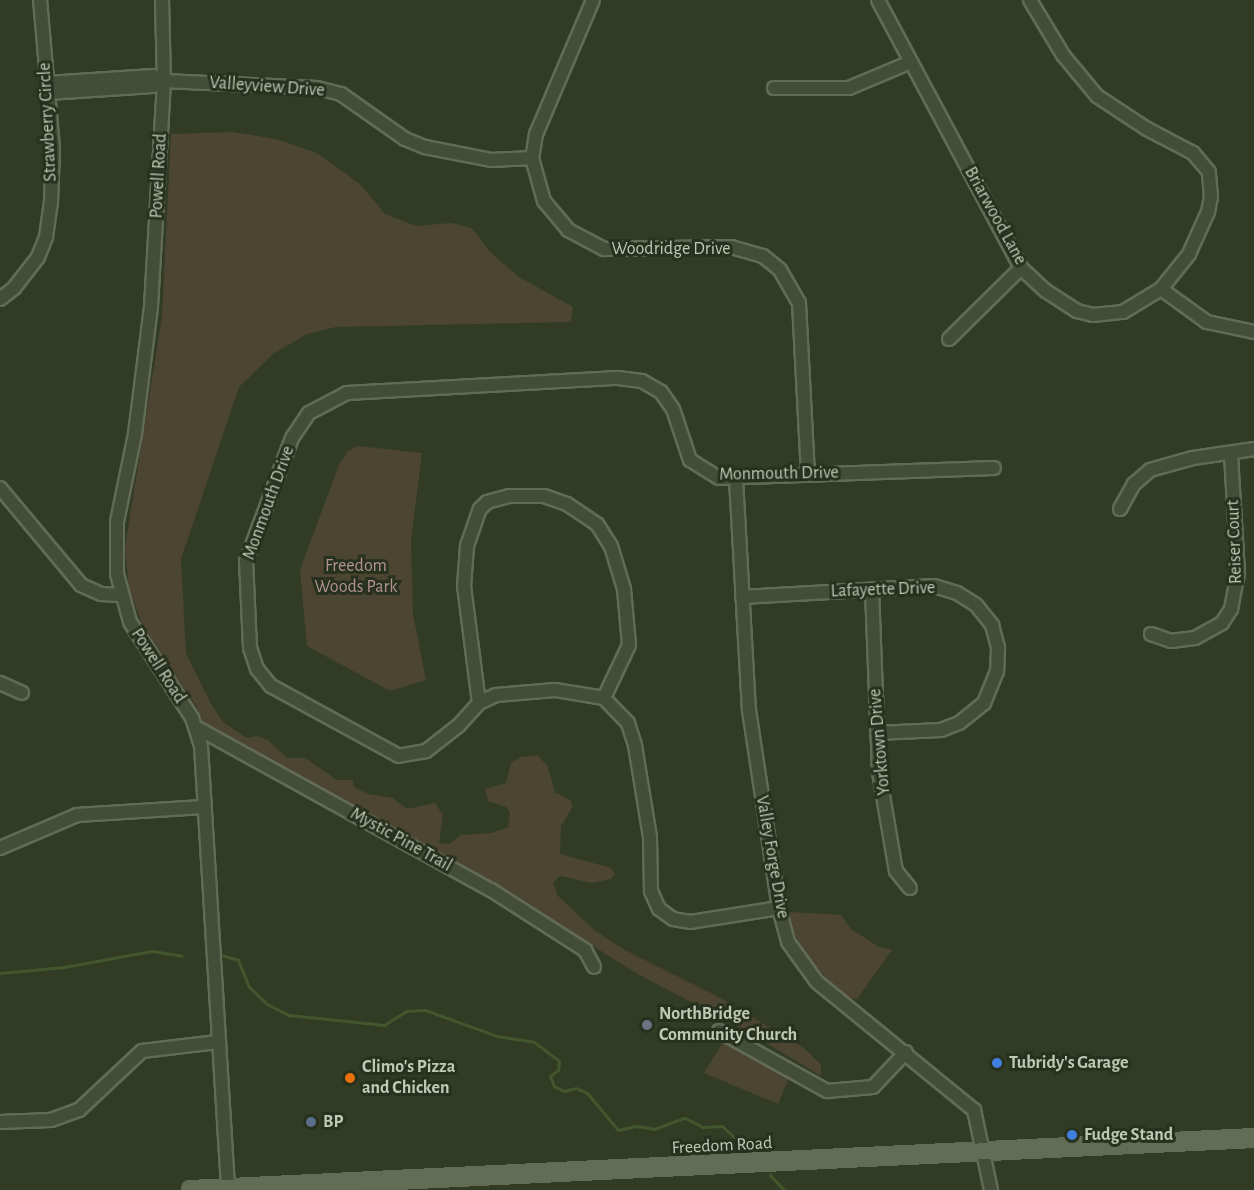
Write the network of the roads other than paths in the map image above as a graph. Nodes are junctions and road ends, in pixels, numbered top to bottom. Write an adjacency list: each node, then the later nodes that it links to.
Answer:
1 (40, 0): 8 (street, Strawberry Circle)
2 (162, 0): 7 (street, Powell Road)
3 (593, 0): 10 (street, Woodridge Drive)
4 (878, 0): 6 (street, Briarwood Lane)
5 (1030, 0): 12 (street, Briarwood Lane)
6 (911, 62): 9 (street); 11 (street, Briarwood Lane)
7 (164, 81): 8 (street, Valleyview Drive); 10 (street, Valleyview Drive); 24 (street, Powell Road)
8 (48, 88): 13 (street, Strawberry Circle)
9 (774, 88)
10 (532, 158): 19 (street, Woodridge Drive)
11 (1021, 268): 12 (street, Briarwood Lane); 15 (street)
12 (1161, 289): 14 (street)
13 (0, 299)
14 (1254, 332)
15 (949, 339)
16 (1254, 449): 17 (street)
17 (1231, 454): 22 (street); 26 (street, Reiser Court)
18 (994, 468): 19 (street, Monmouth Drive)
19 (808, 475): 20 (street, Monmouth Drive)
20 (736, 479): 25 (street, Valley Forge Drive); 30 (street, Monmouth Drive)
21 (0, 488): 24 (street)
22 (1120, 509)
23 (872, 590): 25 (street, Lafayette Drive); 32 (street, Yorktown Drive); 32 (street, Lafayette Drive)
24 (120, 595): 31 (street, Powell Road)
25 (742, 597): 36 (street, Valley Forge Drive)
26 (1151, 634)
27 (0, 683): 28 (street)
28 (22, 693)
29 (604, 698): 30 (street, Monmouth Drive); 30 (street); 36 (street)
30 (479, 703)
31 (197, 728): 33 (street, Powell Road); 37 (street, Mystic Pine Trail)
32 (877, 733): 35 (street, Yorktown Drive)
33 (204, 807): 34 (street); 39 (street, Powell Road)
34 (0, 848)
35 (910, 888)
36 (779, 908): 40 (street, Valley Forge Drive)
37 (594, 967)
38 (719, 1031): 40 (street)
39 (217, 1042): 41 (street); 44 (street, Powell Road)
40 (906, 1052): 43 (street, Valley Forge Drive)
41 (0, 1122)
42 (1254, 1138): 43 (main road, Freedom Road)
43 (980, 1152): 44 (main road, Freedom Road); 46 (street, Valley Forge Drive)
44 (228, 1189): 45 (main road, Freedom Road)
45 (191, 1190)
46 (991, 1190)

